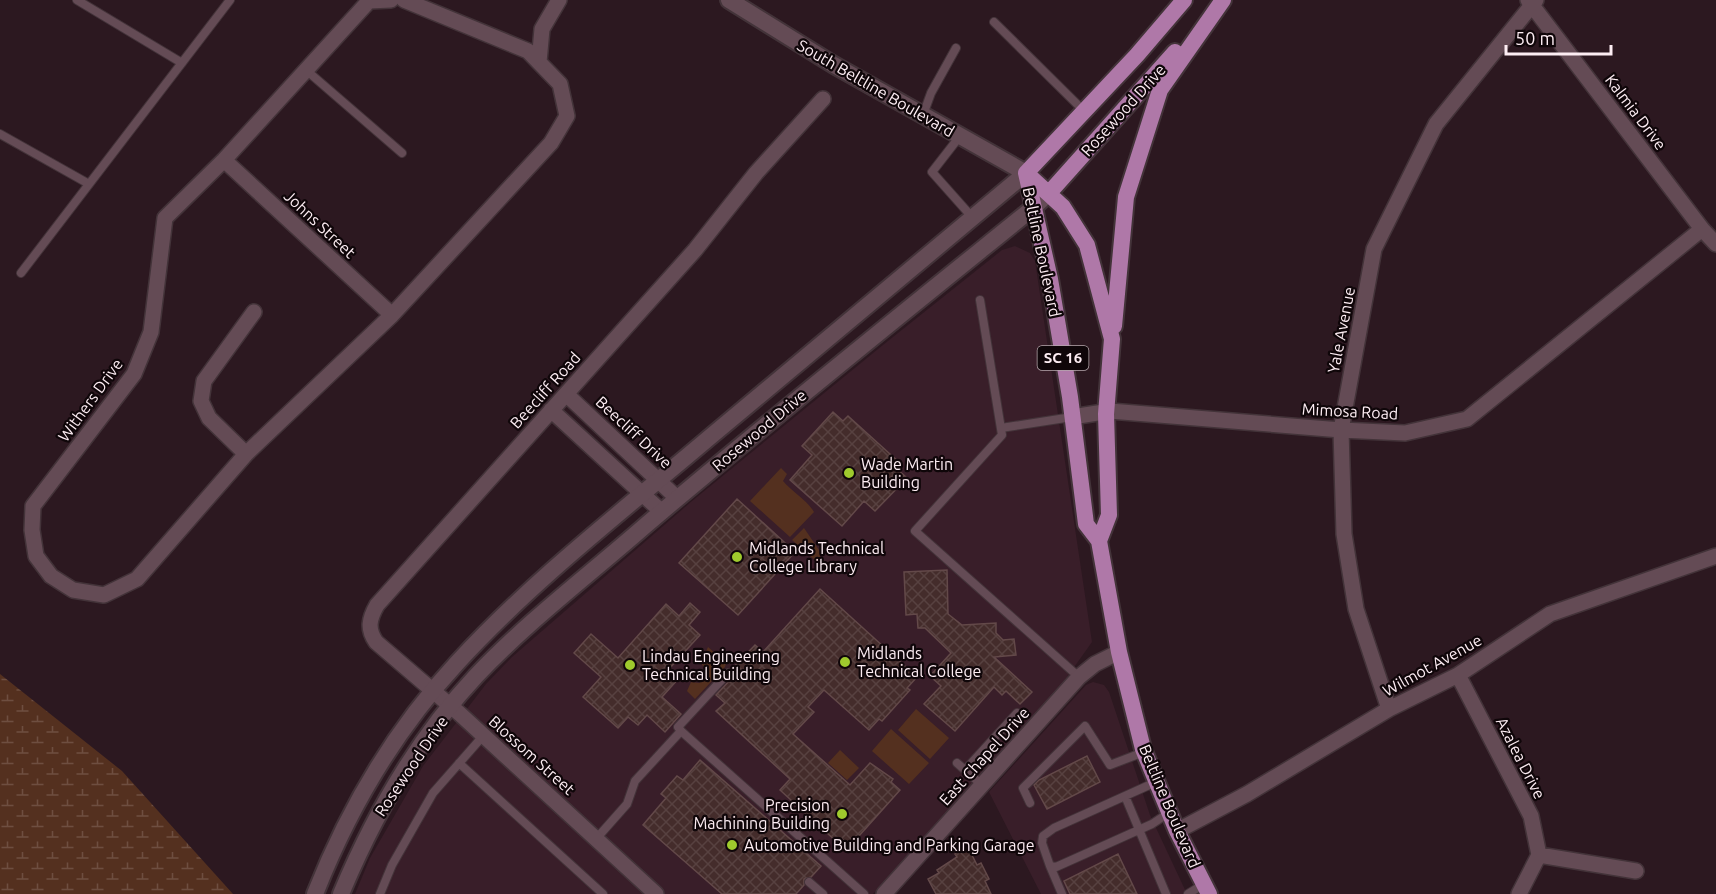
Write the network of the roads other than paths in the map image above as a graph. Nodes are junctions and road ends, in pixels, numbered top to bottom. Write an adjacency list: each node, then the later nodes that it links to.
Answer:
1 (77, 0): 15 (lane)
2 (230, 0): 15 (lane)
3 (391, 0): 16 (street, Withers Drive)
4 (404, 0): 12 (street, Withers Drive)
5 (559, 0): 11 (street)
6 (729, 0): 19 (main road, South Beltline Boulevard)
7 (1184, 0): 18 (main road, Rosewood Drive)
8 (1221, 0): 26 (main road, Rosewood Drive); 35 (main road, SC 16)
9 (1532, 1): 29 (street, Kalmia Drive); 41 (street, Yale Avenue)
10 (994, 22): 18 (lane)
11 (542, 29): 12 (street); 14 (street)
12 (509, 43): 14 (street, Withers Drive)
13 (956, 48): 19 (lane)
14 (538, 62): 34 (street, Withers Drive)
15 (182, 63): 25 (lane)
16 (306, 70): 22 (lane); 23 (street, Withers Drive)
17 (823, 99): 36 (street, Beecliff Road)
18 (1084, 111): 24 (main road, Rosewood Drive)
19 (923, 116): 21 (main road, South Beltline Boulevard)
20 (0, 134): 25 (lane)
21 (960, 136): 24 (main road, South Beltline Boulevard); 28 (lane)
22 (402, 153)
23 (224, 160): 34 (street, Johns Street); 42 (street, Withers Drive)
24 (1026, 172): 26 (main road, Beltline Boulevard); 27 (main road, Beltline Boulevard / SC 16); 28 (main road, Rosewood Drive)
25 (89, 184): 31 (lane)
26 (1050, 192): 27 (main road, Rosewood Drive); 35 (main road, Beltline Boulevard)
27 (1033, 208): 39 (main road, Beltline Boulevard / SC 16); 45 (main road, Rosewood Drive)
28 (972, 218): 43 (main road, Rosewood Drive)
29 (1702, 229): 30 (street, Kalmia Drive); 41 (street, Mimosa Road)
30 (1716, 244)
31 (21, 273)
32 (980, 300): 40 (lane)
33 (254, 312): 42 (street)
34 (392, 315): 42 (street, Withers Drive)
35 (1112, 339): 38 (main road, Beltline Boulevard / SC 16)
36 (566, 394): 37 (street, Beecliff Road); 43 (street, Beecliff Drive)
37 (551, 410): 44 (street); 53 (street, Beecliff Road)
38 (1106, 412): 39 (street, Mimosa Road); 41 (street, Mimosa Road); 47 (main road, Beltline Boulevard / SC 16)
39 (1072, 417): 40 (lane); 47 (main road, Beltline Boulevard / SC 16)
40 (1001, 428): 52 (lane)
41 (1341, 430): 54 (street, Yale Avenue)
42 (246, 454)
43 (660, 480): 44 (main road, Rosewood Drive); 45 (street, Beecliff Drive)
44 (643, 494): 46 (street); 53 (main road, Rosewood Drive)
45 (677, 498): 46 (main road, Rosewood Drive)
46 (662, 512): 53 (main road, Rosewood Drive)
47 (1100, 541): 49 (main road, Beltline Boulevard / SC 16)
48 (1716, 556): 51 (street, Wilmot Avenue)
49 (1119, 652): 52 (street, East Chapel Drive); 58 (main road, Beltline Boulevard / SC 16)
50 (728, 673): 56 (lane)
51 (1458, 675): 54 (street, Wilmot Avenue); 70 (street, Azalea Drive)
52 (1079, 677): 63 (street, East Chapel Drive)
53 (442, 699): 57 (street, Blossom Street); 75 (main road, Rosewood Drive); 76 (main road, Rosewood Drive)
54 (1389, 709): 68 (street, Wilmot Avenue)
55 (1017, 713): 61 (lane)
56 (681, 730): 69 (lane); 81 (lane)
57 (483, 735): 60 (lane); 69 (street, Blossom Street)
58 (1144, 752): 62 (main road, Beltline Boulevard / SC 16); 65 (lane)
59 (957, 762): 61 (lane)
60 (459, 763): 77 (lane); 78 (lane)
61 (965, 770): 63 (lane)
62 (1157, 782): 64 (lane); 66 (main road, Beltline Boulevard / SC 16)
63 (982, 785): 82 (street, East Chapel Drive)
64 (1125, 796): 67 (lane); 71 (lane)
65 (1030, 803)
66 (1170, 812): 67 (lane); 68 (main road, Beltline Boulevard / SC 16)
67 (1139, 830): 71 (lane); 84 (lane)
68 (1177, 831): 74 (main road, Beltline Boulevard / SC 16)
69 (596, 838): 79 (street)
70 (1539, 855): 72 (street); 86 (street)
71 (1050, 866): 83 (lane)
72 (1635, 872)
73 (809, 882): 80 (lane)
74 (1206, 889): 85 (lane)
75 (315, 894)
76 (341, 894)
77 (380, 894)
78 (603, 894)
79 (656, 894)
80 (823, 894)
81 (864, 894)
82 (884, 894)
83 (1062, 894)
84 (1166, 894)
85 (1188, 894)
86 (1519, 894)

